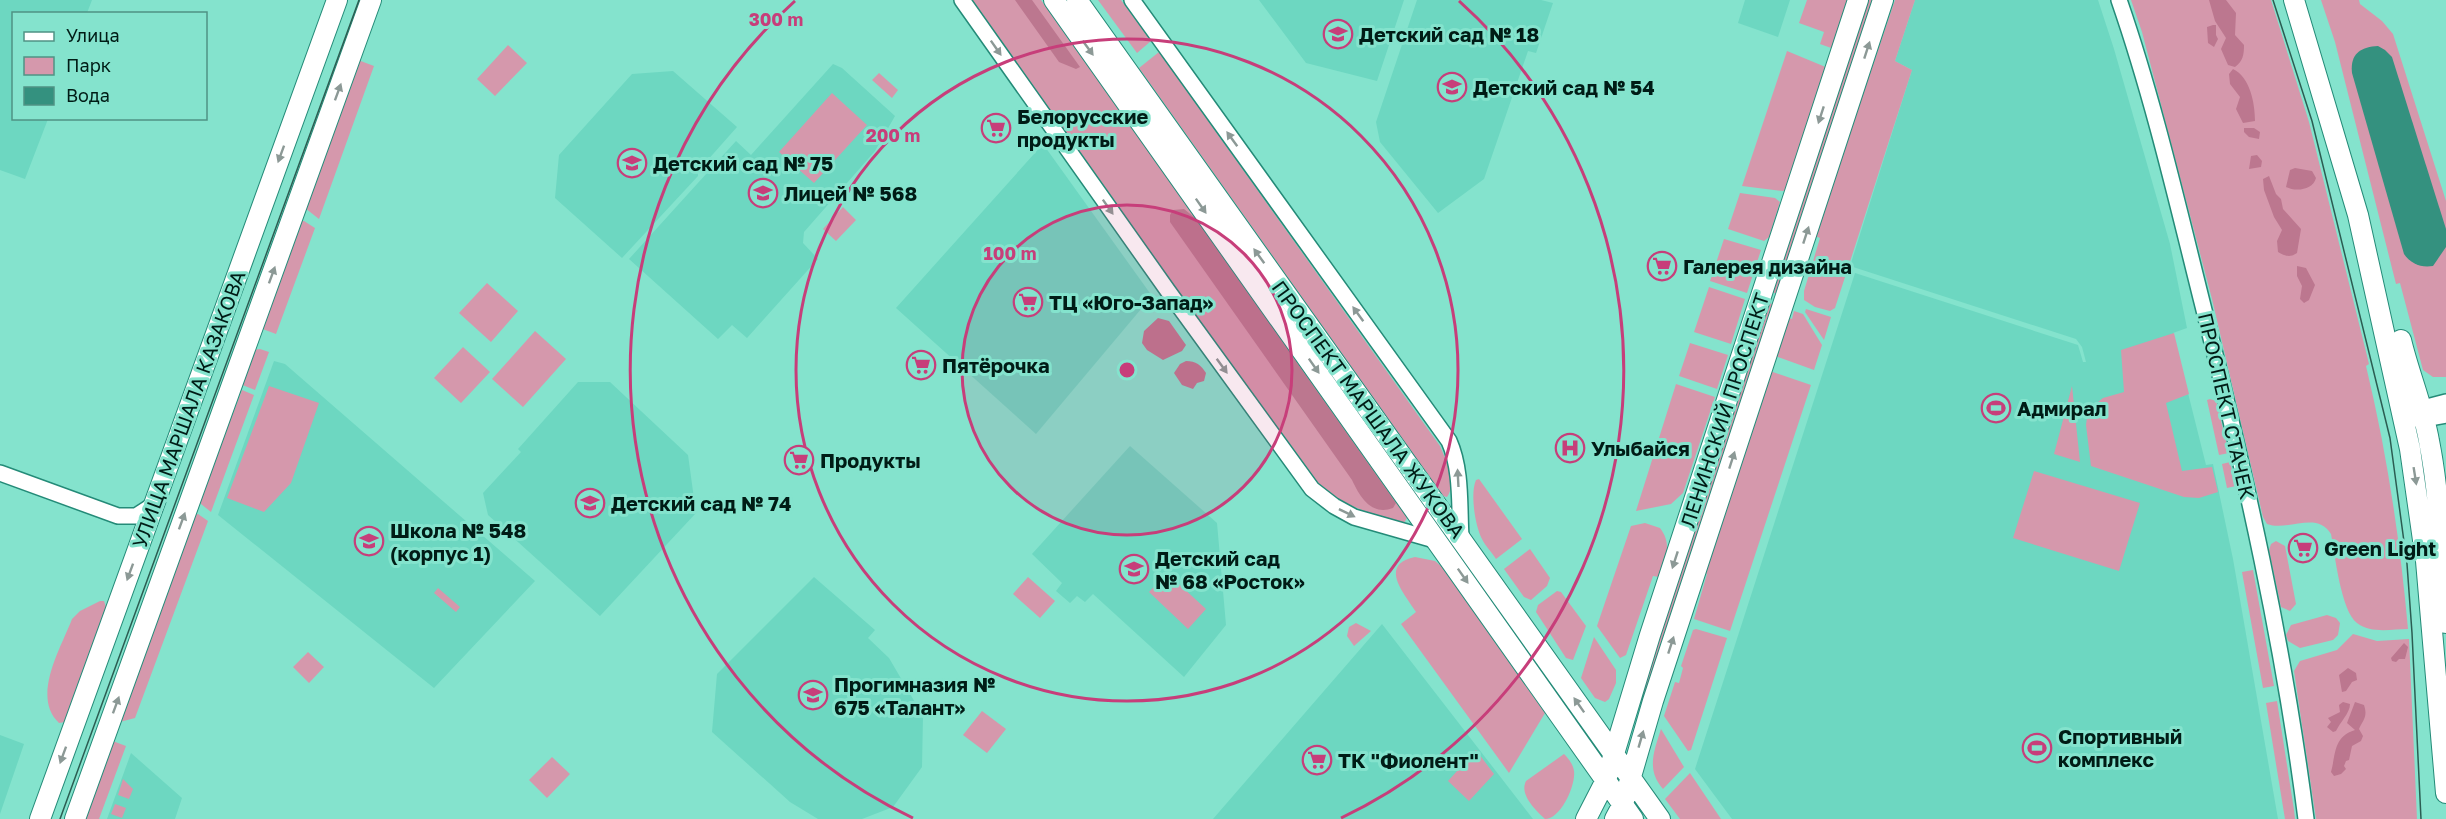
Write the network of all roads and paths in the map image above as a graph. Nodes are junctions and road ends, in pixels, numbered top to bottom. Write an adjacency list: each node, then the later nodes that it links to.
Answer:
1 (337, 0): 17 (main road, УЛИЦА МАРШАЛА КАЗАКОВА, one-way to 17)
2 (371, 0): 29 (main road, УЛИЦА МАРШАЛА КАЗАКОВА, one-way to 2)
3 (962, 0): 20 (street, one-way to 20)
4 (1054, 0): 20 (main road, ПРОСПЕКТ МАРШАЛА ЖУКОВА, one-way to 20)
5 (1077, 0): 19 (main road, ПРОСПЕКТ МАРШАЛА ЖУКОВА, one-way to 5)
6 (1132, 0): 19 (street, one-way to 6)
7 (1858, 0): 23 (main road, ЛЕНИНСКИЙ ПРОСПЕКТ, one-way to 23)
8 (1883, 0): 24 (main road, ЛЕНИНСКИЙ ПРОСПЕКТ, one-way to 8)
9 (2119, 0): 32 (street, ПРОСПЕКТ СТАЧЕК)
10 (2294, 0): 15 (main road)
11 (2306, 0): 13 (main road)
12 (2446, 402): 13 (street)
13 (2424, 414): 14 (street); 15 (street); 22 (main road)
14 (2446, 415)
15 (2404, 418): 26 (main road, one-way to 26)
16 (0, 473): 18 (street)
17 (153, 506): 18 (street); 21 (main road, УЛИЦА МАРШАЛА КАЗАКОВА)
18 (118, 516): 21 (street)
19 (1461, 537): 23 (main road, ПРОСПЕКТ МАРШАЛА ЖУКОВА, one-way to 19)
20 (1438, 541): 25 (main road, ПРОСПЕКТ МАРШАЛА ЖУКОВА, one-way to 25)
21 (140, 544): 28 (main road, УЛИЦА МАРШАЛА КАЗАКОВА, one-way to 28)
22 (2446, 623)
23 (1613, 753): 24 (main road, ПРОСПЕКТ МАРШАЛА ЖУКОВА); 25 (main road, ЛЕНИНСКИЙ ПРОСПЕКТ)
24 (1631, 778): 27 (main road, ЛЕНИНСКИЙ ПРОСПЕКТ); 31 (main road, ПРОСПЕКТ МАРШАЛА ЖУКОВА)
25 (1606, 780): 27 (main road, ПРОСПЕКТ МАРШАЛА ЖУКОВА); 30 (main road, ЛЕНИНСКИЙ ПРОСПЕКТ)
26 (2446, 793)
27 (1624, 814)
28 (40, 819)
29 (75, 819)
30 (1586, 819)
31 (1660, 819)
32 (2306, 819)

